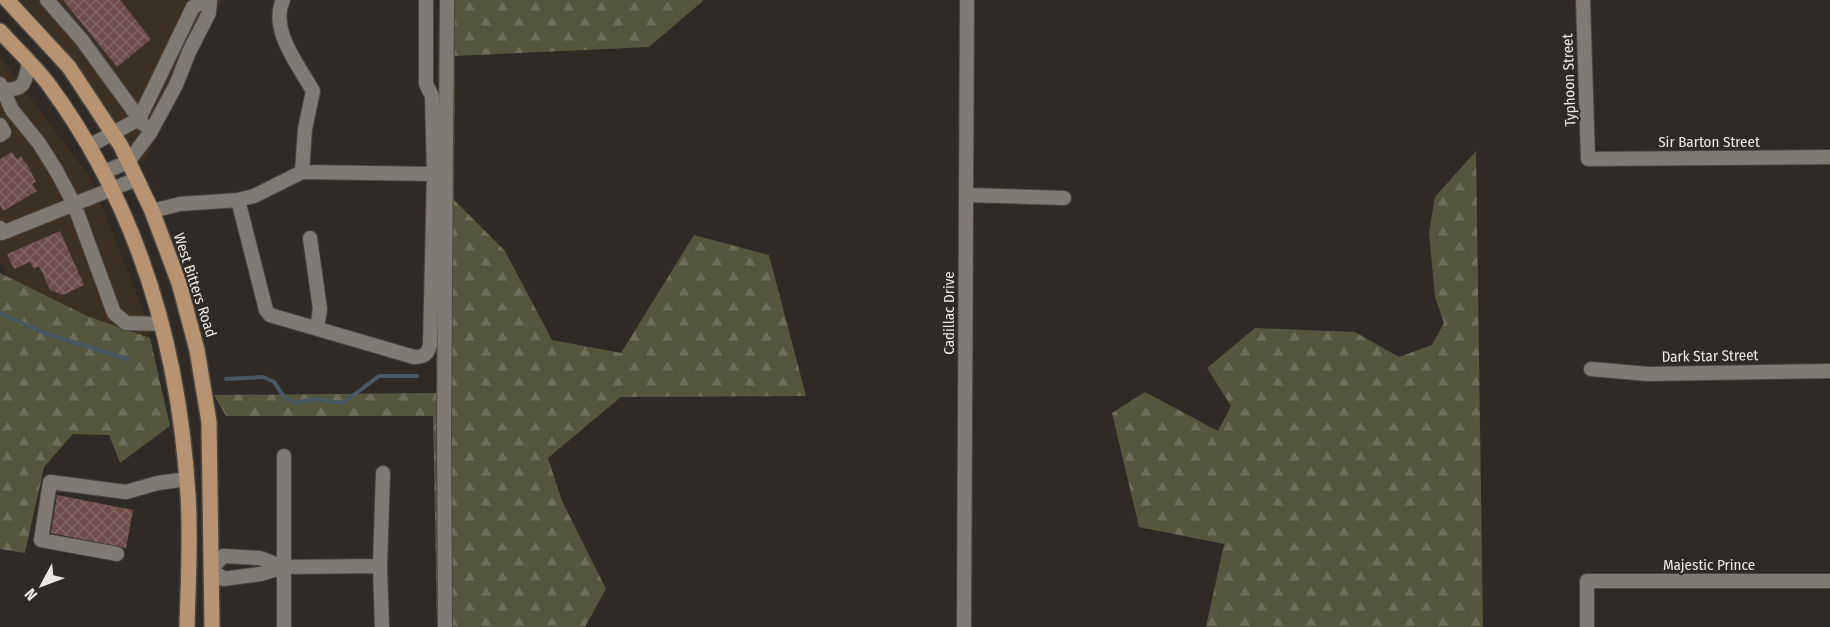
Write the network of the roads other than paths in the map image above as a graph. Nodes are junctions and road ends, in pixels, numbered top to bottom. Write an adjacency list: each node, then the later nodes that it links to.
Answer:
1 (7, 0): 14 (main road, West Bitters Road)
2 (47, 0): 12 (street)
3 (208, 0): 12 (street); 15 (street)
4 (284, 0): 22 (street)
5 (426, 0): 23 (street)
6 (447, 0): 50 (street)
7 (967, 0): 26 (street, Cadillac Drive)
8 (1583, 0): 19 (street, Typhoon Street)
9 (0, 32): 10 (main road)
10 (29, 63): 11 (street); 17 (main road)
11 (2, 87): 29 (street)
12 (140, 119): 14 (street); 15 (street)
13 (0, 125): 16 (street)
14 (113, 133): 17 (street); 20 (main road, West Bitters Road)
15 (150, 133): 20 (street)
16 (0, 135)
17 (89, 146): 21 (main road)
18 (1830, 157): 19 (street, Sir Barton Street)
19 (1588, 159)
20 (128, 162): 21 (street); 24 (main road, West Bitters Road)
21 (104, 172): 25 (main road)
22 (302, 172): 23 (street); 28 (street)
23 (434, 174): 34 (street)
24 (136, 179): 25 (street); 30 (main road, West Bitters Road)
25 (112, 189): 29 (street); 33 (main road)
26 (966, 195): 27 (street); 51 (street, Cadillac Drive)
27 (1064, 198)
28 (238, 200): 30 (street); 34 (street)
29 (74, 204): 31 (street); 33 (street)
30 (152, 211): 43 (main road, West Bitters Road)
31 (1, 230)
32 (310, 238): 34 (street)
33 (162, 324): 39 (main road)
34 (317, 329)
35 (1591, 369): 36 (street, Dark Star Street)
36 (1830, 370)
37 (284, 456): 42 (street)
38 (383, 473): 41 (street)
39 (186, 479): 40 (street); 44 (main road)
40 (117, 554)
41 (380, 566): 42 (street); 49 (street)
42 (284, 567): 43 (street); 43 (street); 48 (street)
43 (212, 569): 44 (main road); 47 (main road, West Bitters Road)
44 (188, 570): 46 (main road)
45 (1830, 582): 52 (street, Majestic Prince)
46 (187, 627)
47 (212, 627)
48 (284, 627)
49 (382, 627)
50 (445, 627)
51 (964, 627)
52 (1587, 627)

